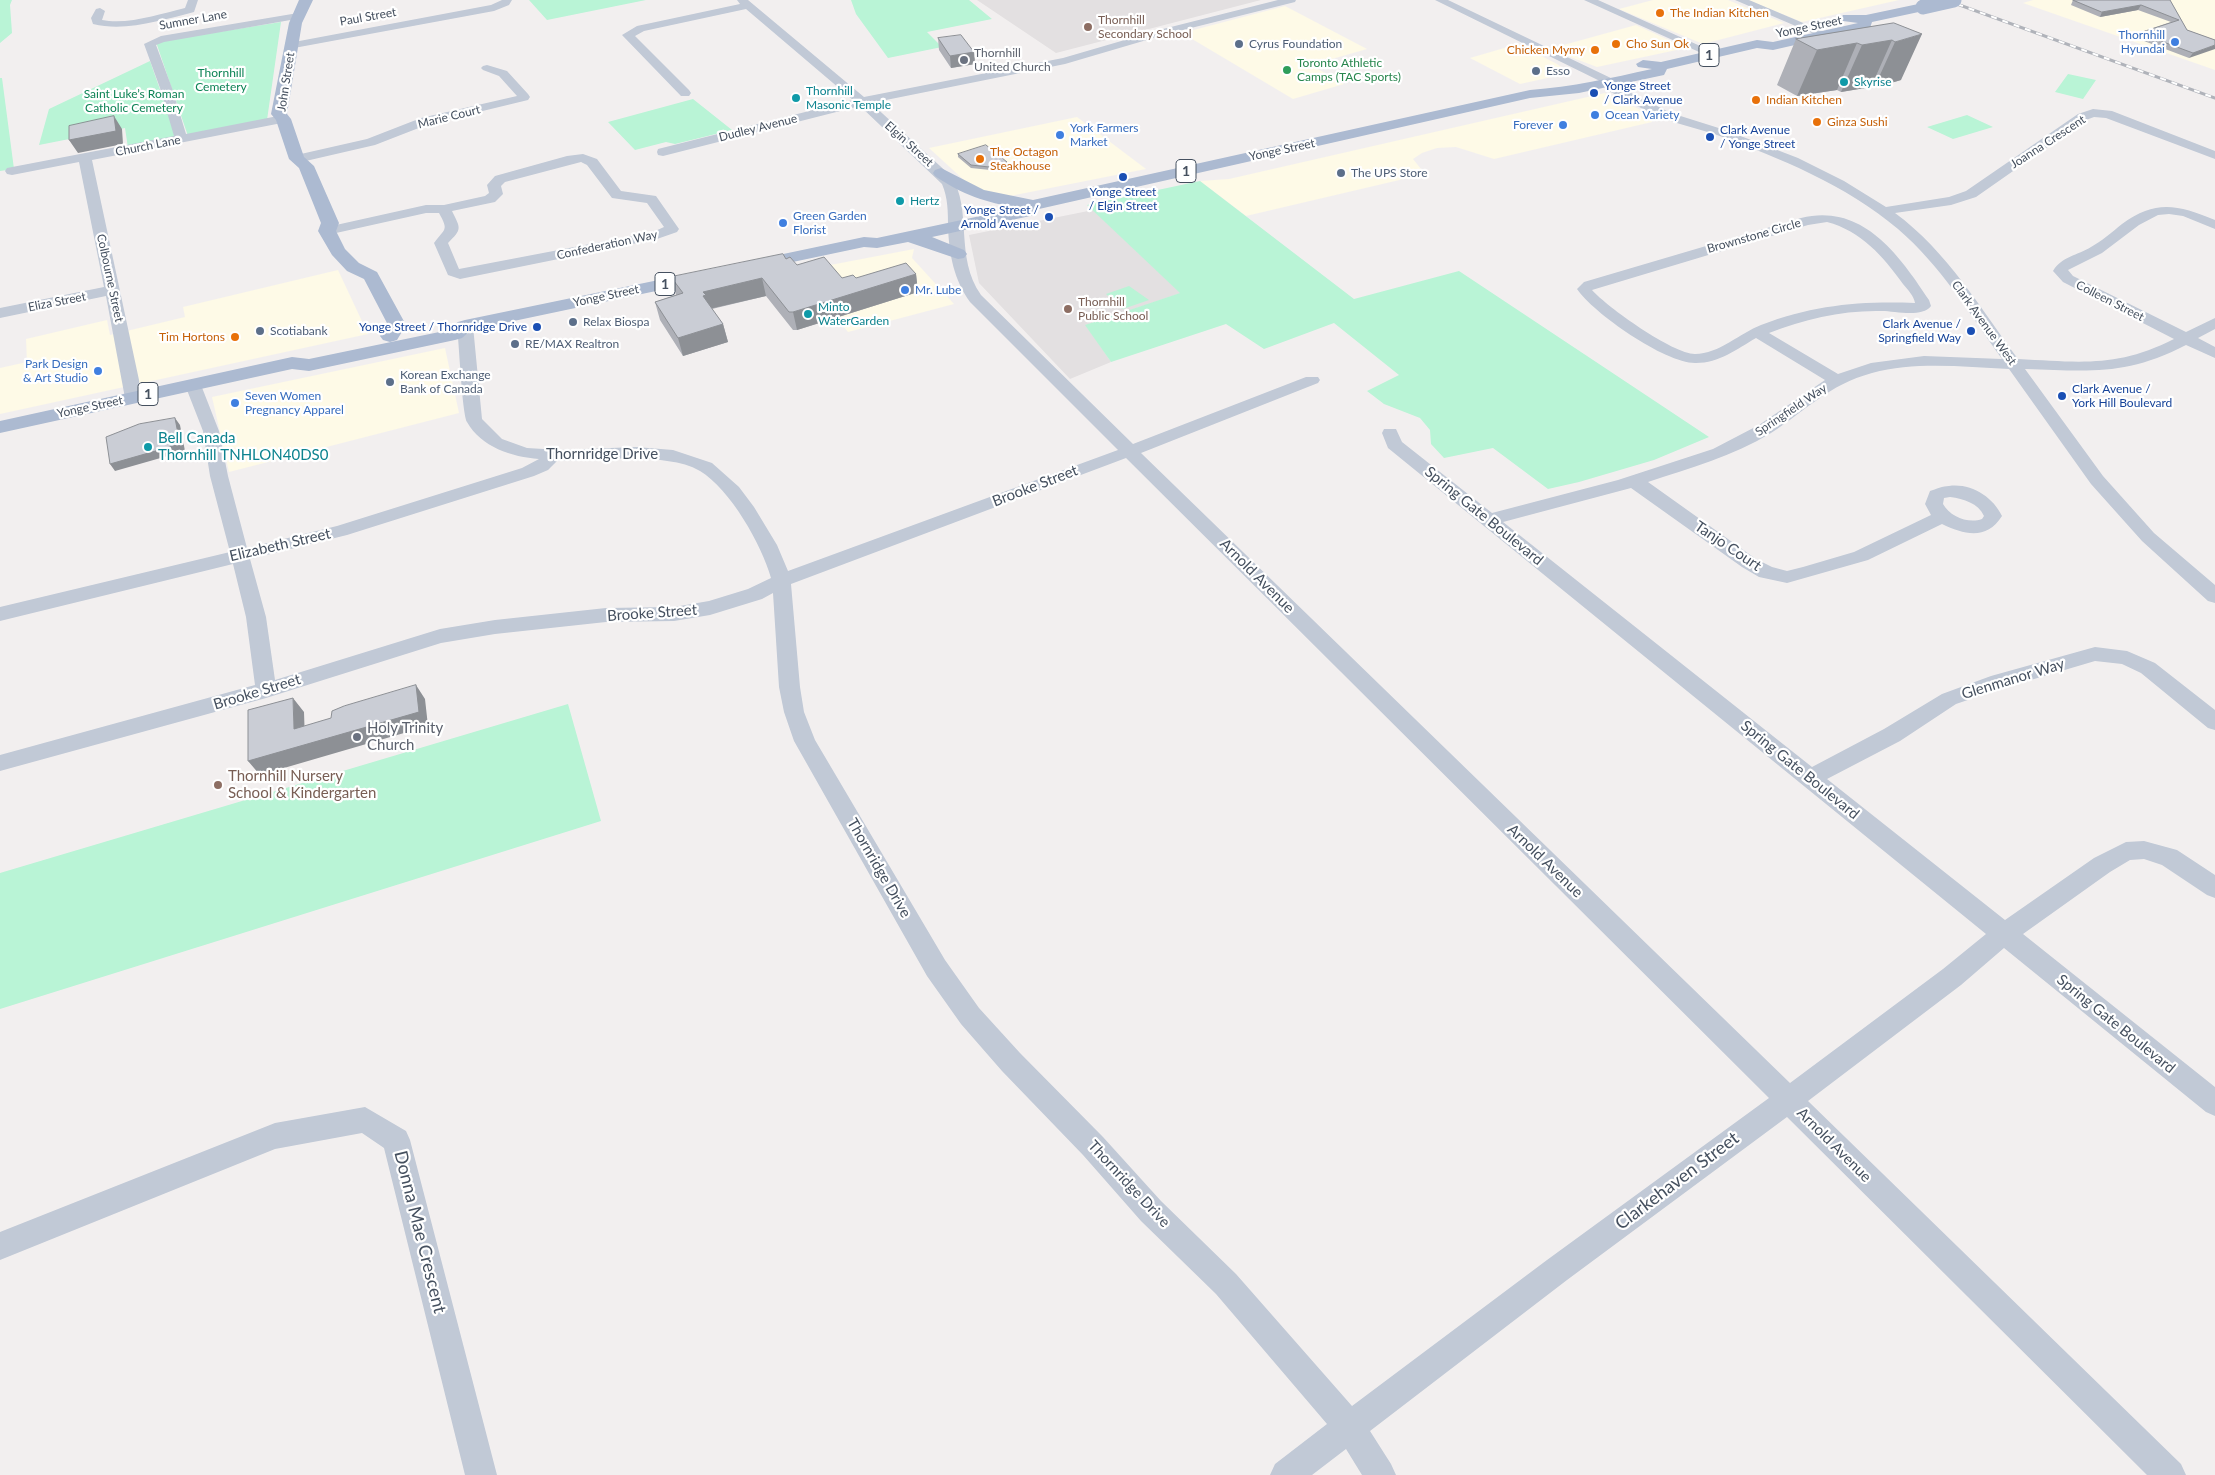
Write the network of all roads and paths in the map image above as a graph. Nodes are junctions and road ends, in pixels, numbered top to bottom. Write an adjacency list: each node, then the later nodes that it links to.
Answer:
1 (193, 0): 11 (street)
2 (295, 0): 12 (main road, John Street)
3 (306, 0): 12 (main road, John Street)
4 (1291, 0): 25 (street, Dudley Avenue)
5 (1440, 0): 21 (street, Clark Avenue West)
6 (1589, 0): 18 (street)
7 (1740, 0): 14 (street)
8 (1954, 0): 13 (main road, Yonge Street / 1, bridge)
9 (506, 2): 17 (street, Paul Street)
10 (745, 3): 23 (street); 25 (street, Elgin Street)
11 (100, 11)
12 (298, 16): 17 (main road, John Street); 27 (street, Sumner Lane)
13 (1866, 19): 14 (main road, Yonge Street / 1); 15 (main road, Yonge Street / 1)
14 (1806, 27): 15 (street); 16 (main road, Yonge Street / 1)
15 (1823, 34): 16 (main road, Yonge Street / 1)
16 (1756, 44): 18 (main road, Yonge Street / 1)
17 (294, 45): 26 (main road, John Street)
18 (1712, 54): 19 (main road, Yonge Street / 1)
19 (1661, 66): 21 (main road, Yonge Street / 1); 22 (main road, Yonge Street / 1)
20 (487, 68): 31 (street, Marie Court)
21 (1595, 74): 22 (street, Clark Avenue West); 24 (main road, Yonge Street / 1)
22 (1611, 82): 24 (main road, Yonge Street / 1); 36 (street, Clark Avenue West)
23 (685, 93)
24 (1530, 94): 34 (main road, Yonge Street / 1)
25 (863, 102): 28 (street, Dudley Avenue); 33 (street, Elgin Street)
26 (283, 119): 27 (street, Church Lane); 31 (main road, John Street)
27 (181, 140): 30 (street, Church Lane)
28 (663, 152)
29 (2215, 155): 36 (street, Joanna Crescent)
30 (85, 158): 32 (street, Church Lane); 43 (street, Colbourne Street)
31 (296, 159): 39 (main road, John Street)
32 (12, 171)
33 (941, 173): 34 (main road); 37 (street, Elgin Street)
34 (1027, 204): 37 (main road, Yonge Street / 1)
35 (444, 209): 35 (street, Confederation Way); 39 (street, Confederation Way)
36 (1884, 211): 52 (street, Clark Avenue West)
37 (955, 221): 40 (main road, Yonge Street / 1); 41 (main road, Yonge Street / 1); 42 (street, Arnold Avenue)
38 (2215, 224): 48 (street, Colleen Street)
39 (327, 230): 49 (main road, John Street)
40 (908, 237): 41 (main road, Yonge Street / 1); 42 (main road)
41 (864, 242): 46 (main road, Yonge Street / 1)
42 (958, 254): 59 (street, Arnold Avenue)
43 (113, 290): 44 (street, Eliza Street); 56 (street, Colbourne Street)
44 (0, 313)
45 (2215, 323): 48 (street, Springfield Way)
46 (465, 326): 49 (main road, Yonge Street / 1); 60 (street, Thornridge Drive)
47 (1757, 332): 47 (street, Brownstone Circle); 54 (street)
48 (2185, 339): 50 (street); 52 (street, Springfield Way)
49 (392, 342): 51 (main road, Yonge Street / 1)
50 (2215, 353)
51 (292, 363): 55 (main road, Yonge Street / 1)
52 (2014, 364): 54 (street, Springfield Way); 66 (street, Clark Avenue West)
53 (1312, 380): 59 (street, Brooke Street)
54 (1836, 380): 61 (street, Springfield Way)
55 (192, 385): 56 (main road, Yonge Street / 1); 64 (street)
56 (133, 398): 57 (main road, Yonge Street / 1)
57 (1, 426)
58 (1390, 433): 63 (street, Spring Gate Boulevard)
59 (1129, 451): 65 (street, Brooke Street); 74 (street, Arnold Avenue)
60 (552, 456): 64 (street, Elizabeth Street); 65 (street, Thornridge Drive)
61 (1634, 481): 62 (street, Tanjo Court); 63 (street, Springfield Way)
62 (1942, 516)
63 (1489, 520): 71 (street, Spring Gate Boulevard)
64 (239, 554): 67 (street, Elizabeth Street); 68 (street)
65 (781, 581): 68 (street, Brooke Street); 77 (street, Thornridge Drive)
66 (2215, 596)
67 (0, 614)
68 (266, 690): 70 (street, Brooke Street)
69 (2215, 722): 71 (street, Glenmanor Way)
70 (0, 764)
71 (1810, 778): 73 (street, Spring Gate Boulevard)
72 (2215, 888): 73 (street)
73 (2004, 934): 74 (street, Clarkehaven Street); 75 (street, Spring Gate Boulevard)
74 (1789, 1100): 77 (street, Clarkehaven Street); 81 (street, Arnold Avenue)
75 (2215, 1104)
76 (0, 1246): 78 (street, Donna Mae Crescent)
77 (1349, 1426): 79 (street, Clarkehaven Street); 80 (street, Thornridge Drive)
78 (481, 1475)
79 (1286, 1475)
80 (1380, 1475)
81 (2170, 1475)

